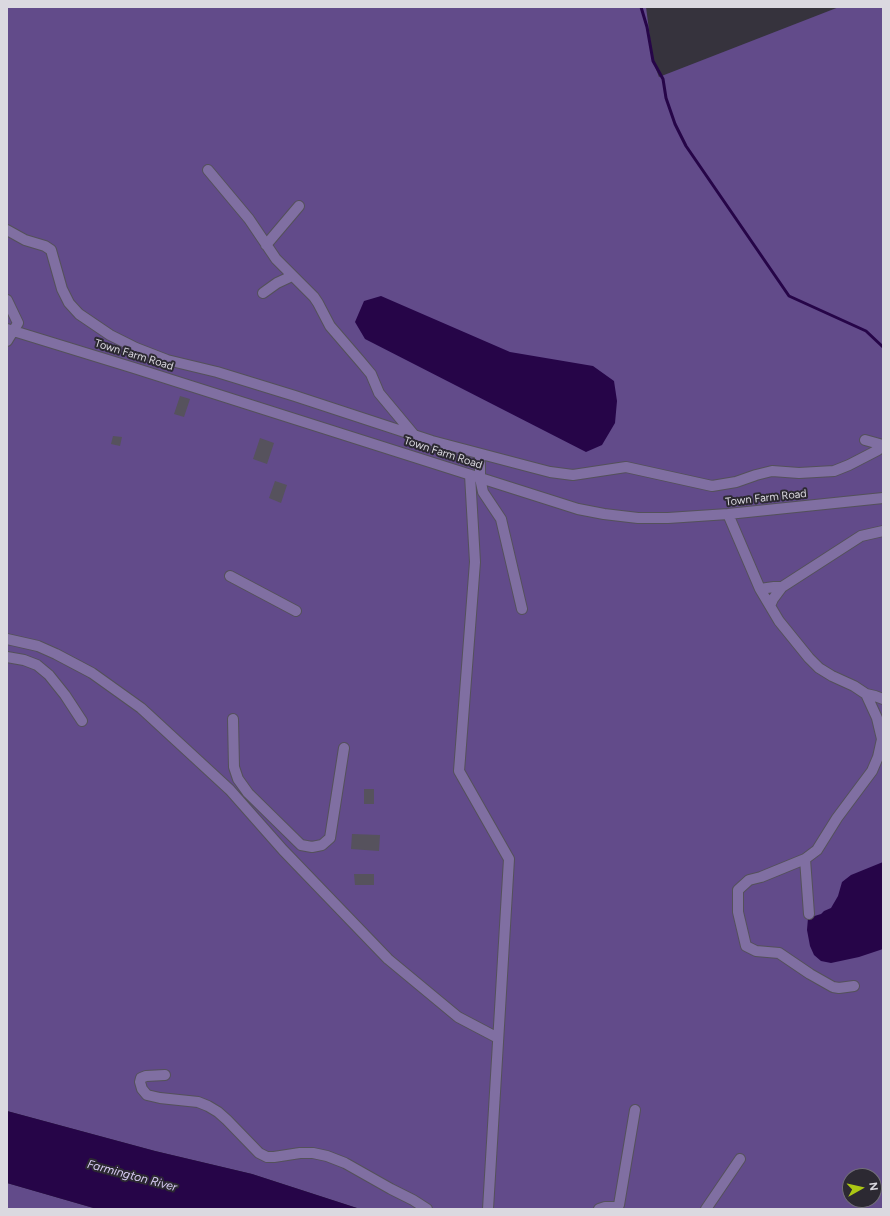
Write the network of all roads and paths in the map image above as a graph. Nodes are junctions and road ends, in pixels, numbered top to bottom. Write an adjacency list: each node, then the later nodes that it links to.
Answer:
1 (208, 170): 4 (street)
2 (299, 206): 4 (street)
3 (7, 230): 10 (street)
4 (266, 245): 5 (street)
5 (292, 276): 6 (street); 10 (street)
6 (264, 293)
7 (7, 300): 8 (street)
8 (10, 330): 9 (street); 14 (street, Town Farm Road)
9 (7, 341)
10 (414, 435): 13 (street)
11 (865, 440): 12 (street)
12 (883, 445): 13 (street)
13 (480, 454): 14 (street)
14 (475, 476): 16 (street, Town Farm Road); 22 (street); 34 (street)
15 (883, 498): 16 (street, Town Farm Road)
16 (728, 514): 20 (street)
17 (883, 531): 19 (street)
18 (230, 576): 23 (street)
19 (782, 588): 20 (street); 21 (street)
20 (760, 589): 21 (street)
21 (770, 606): 26 (street)
22 (522, 609)
23 (296, 611)
24 (7, 639): 34 (street)
25 (7, 657): 29 (street)
26 (866, 694): 27 (street); 31 (street)
27 (883, 699)
28 (233, 719): 30 (street)
29 (82, 721)
30 (344, 748)
31 (806, 859): 32 (street); 33 (street)
32 (808, 914)
33 (854, 986)
34 (498, 1038): 39 (street)
35 (165, 1075): 38 (street)
36 (635, 1110): 40 (street)
37 (740, 1159): 41 (street)
38 (427, 1209)
39 (488, 1209)
40 (600, 1209)
41 (706, 1209)

